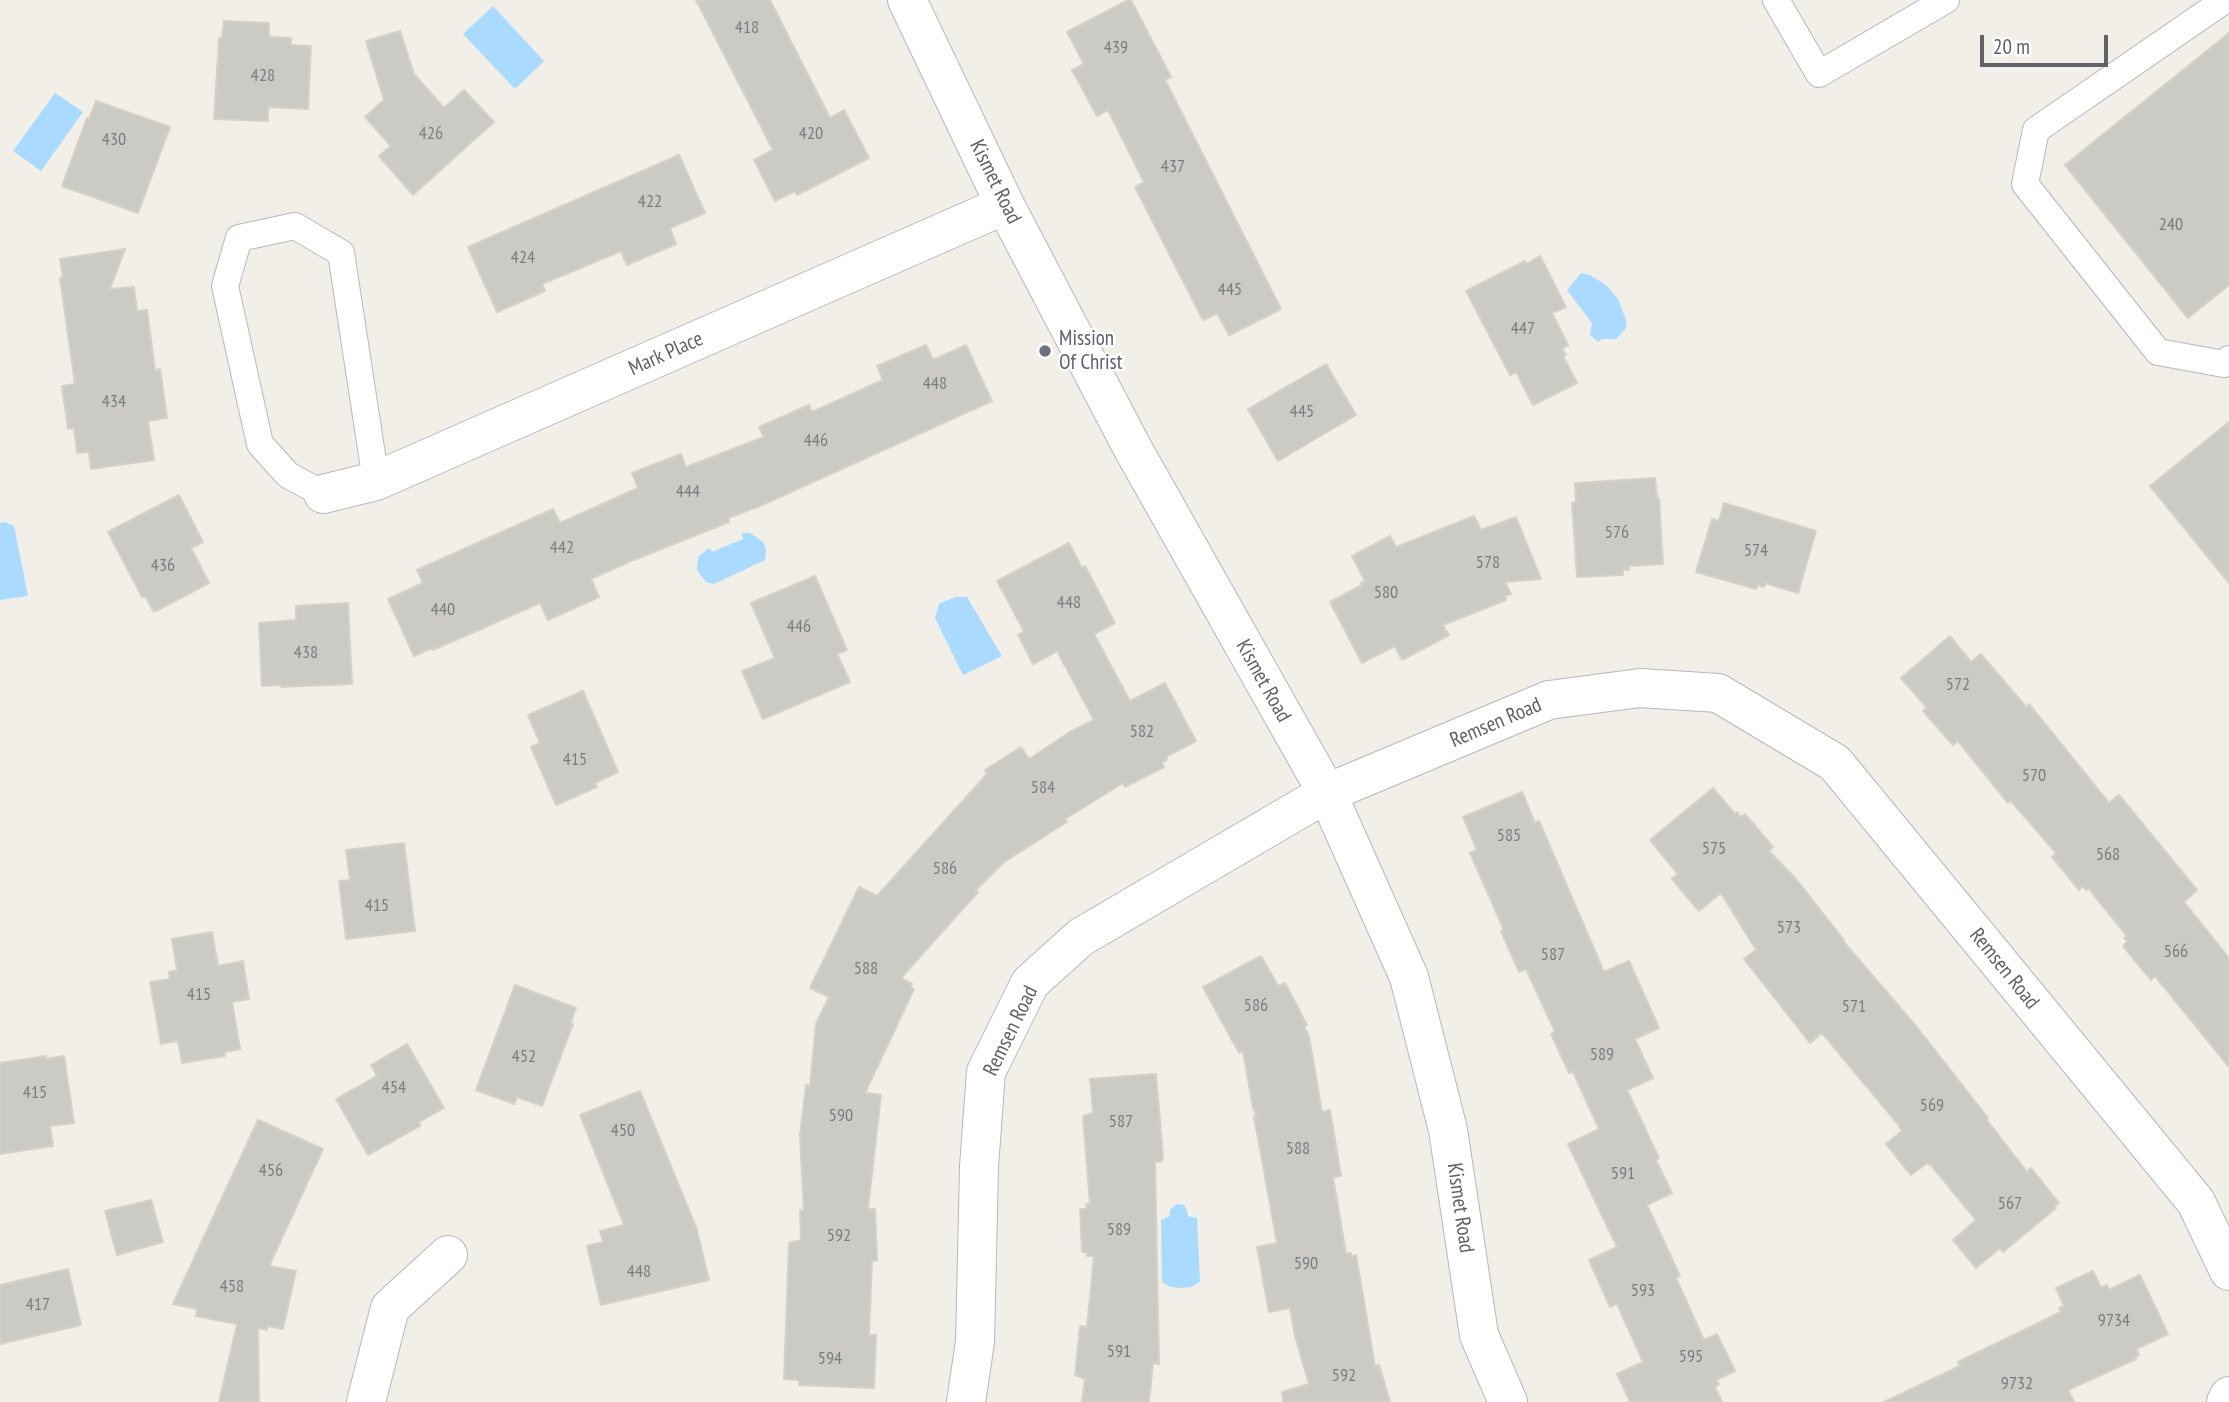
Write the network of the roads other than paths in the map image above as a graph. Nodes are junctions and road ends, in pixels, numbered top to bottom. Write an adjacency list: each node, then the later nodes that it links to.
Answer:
1 (906, 0): 5 (street, Kismet Road)
2 (1776, 0): 3 (lane)
3 (1946, 0)
4 (2225, 0): 6 (lane)
5 (1005, 205): 7 (street, Mark Place); 9 (street, Kismet Road)
6 (2229, 359)
7 (376, 481): 8 (street, Mark Place); 8 (lane)
8 (323, 494)
9 (1327, 793): 11 (street, Remsen Road); 14 (street, Remsen Road); 15 (street, Kismet Road)
10 (448, 1255): 13 (street)
11 (2229, 1271)
12 (2229, 1396): 16 (street)
13 (366, 1402)
14 (966, 1402)
15 (1508, 1402)
16 (2227, 1402)

